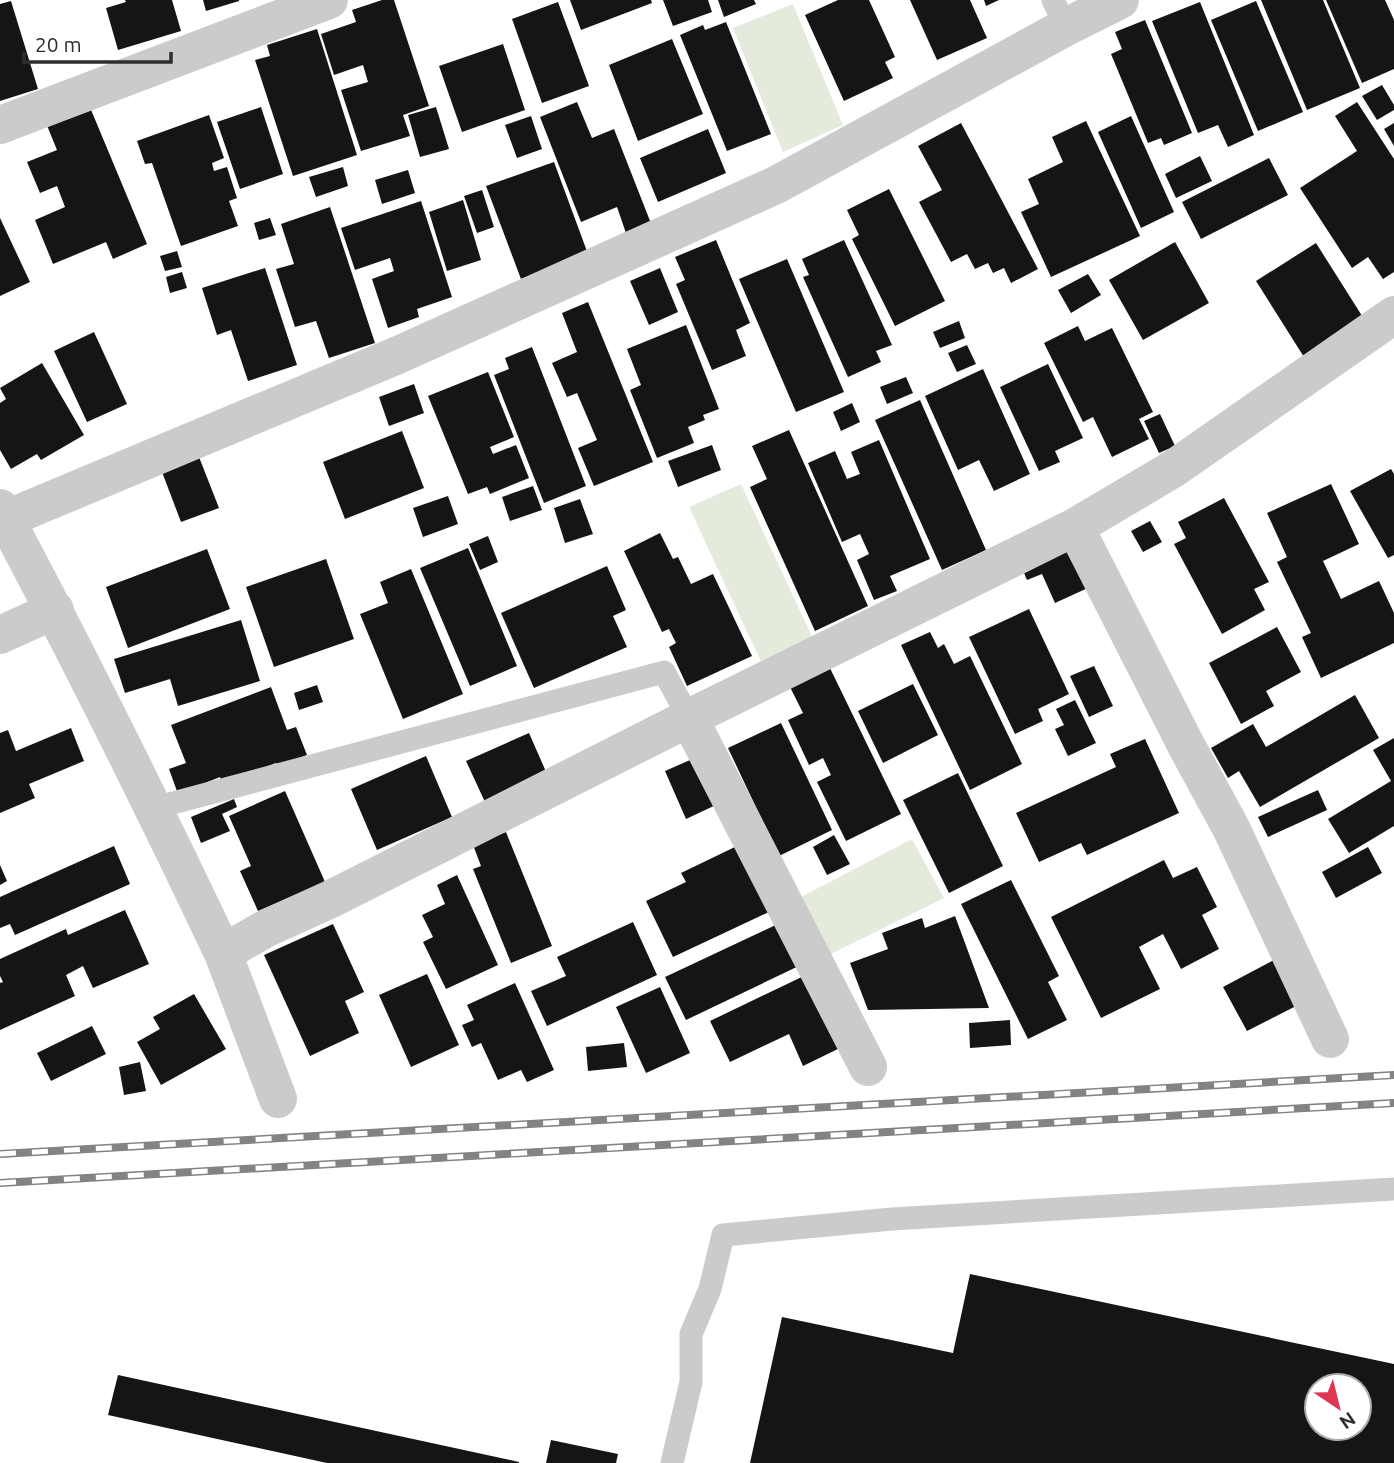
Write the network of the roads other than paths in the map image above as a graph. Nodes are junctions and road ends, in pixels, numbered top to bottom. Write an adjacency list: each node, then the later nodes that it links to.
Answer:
1 (329, 0): 4 (street)
2 (1120, 0): 3 (street)
3 (1059, 14): 6 (street)
4 (0, 125)
5 (1394, 315): 7 (street)
6 (3, 514): 8 (street)
7 (1075, 527): 10 (street); 13 (street)
8 (55, 610): 9 (street); 11 (street)
9 (0, 635)
10 (689, 718): 11 (lane); 12 (street); 14 (street)
11 (155, 808): 12 (street)
12 (223, 953): 15 (street)
13 (1330, 1039)
14 (868, 1067)
15 (278, 1099)
16 (1394, 1189): 17 (lane)
17 (672, 1463)

